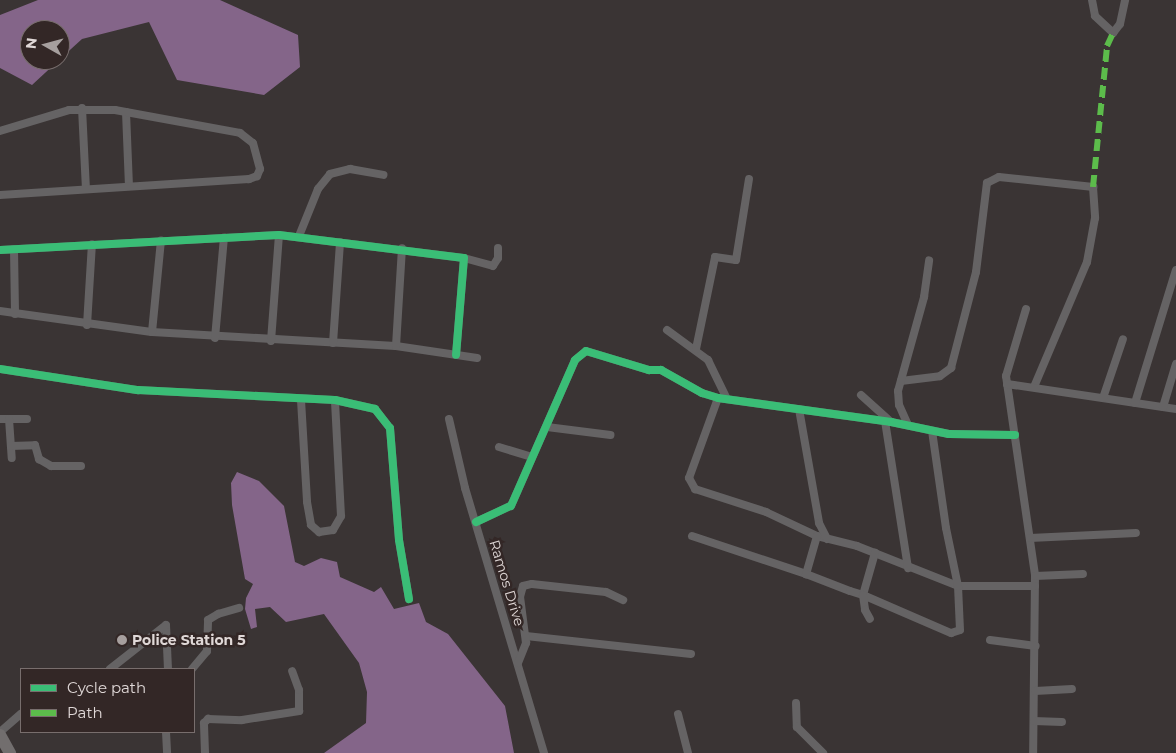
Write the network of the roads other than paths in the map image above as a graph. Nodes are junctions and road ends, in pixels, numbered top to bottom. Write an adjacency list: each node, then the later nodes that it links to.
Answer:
1 (1092, 0): 2 (street)
2 (1125, 0)
3 (82, 108): 4 (street); 5 (street); 9 (street)
4 (126, 112): 8 (street); 8 (street)
5 (0, 131)
6 (382, 175): 12 (street)
7 (749, 180): 35 (street)
8 (128, 186): 9 (street)
9 (86, 189): 10 (street)
10 (0, 195)
11 (279, 235): 12 (street); 13 (street); 32 (street)
12 (300, 236): 15 (street)
13 (224, 237): 14 (street); 30 (street)
14 (161, 240): 16 (street); 29 (street)
15 (340, 242): 17 (street); 33 (street)
16 (92, 244): 19 (street); 27 (street)
17 (402, 248): 21 (street); 34 (street)
18 (498, 248): 21 (street)
19 (14, 249): 20 (street); 26 (street)
20 (0, 250)
21 (464, 258): 36 (street)
22 (928, 260): 40 (street)
23 (1176, 270): 49 (street)
24 (1026, 309): 41 (street)
25 (0, 312): 26 (street)
26 (15, 314): 27 (street)
27 (87, 325): 29 (street)
28 (668, 330): 35 (street)
29 (152, 332): 30 (street)
30 (215, 338): 32 (street)
31 (1123, 339): 45 (street)
32 (271, 341): 33 (street)
33 (333, 343): 34 (street)
34 (396, 346): 36 (street)
35 (696, 349): 46 (street)
36 (456, 355): 37 (street)
37 (477, 358)
38 (1176, 364): 50 (street)
39 (0, 369): 47 (street)
40 (901, 381): 42 (street); 58 (street)
41 (1007, 384): 42 (street); 62 (street)
42 (1034, 388): 45 (street)
43 (861, 395): 57 (street)
44 (718, 398): 46 (street); 59 (street); 71 (street)
45 (1103, 398): 49 (street)
46 (727, 399): 51 (street)
47 (301, 400): 48 (street); 48 (street)
48 (335, 400): 82 (street)
49 (1135, 403): 50 (street)
50 (1163, 408): 52 (street)
51 (799, 409): 57 (street); 73 (street)
52 (1176, 409)
53 (0, 419): 54 (street)
54 (9, 419): 55 (street); 63 (street)
55 (27, 419)
56 (449, 419): 68 (street, Ramos Drive)
57 (888, 422): 58 (street); 75 (street)
58 (908, 425): 60 (street)
59 (547, 427): 61 (street); 65 (street)
60 (932, 431): 62 (street); 79 (street)
61 (610, 435)
62 (1015, 435): 72 (street)
63 (11, 446): 66 (street); 67 (street)
64 (499, 447): 65 (street)
65 (532, 457): 68 (street)
66 (12, 458)
67 (81, 466)
68 (476, 522): 90 (street, Ramos Drive)
69 (1136, 533): 72 (street)
70 (692, 536): 76 (street)
71 (817, 536): 73 (street); 76 (street)
72 (1030, 538): 78 (street)
73 (827, 539): 74 (street)
74 (874, 553): 75 (street); 81 (street)
75 (908, 568): 79 (street)
76 (806, 574): 81 (street)
77 (1083, 574): 78 (street)
78 (1035, 576): 80 (street)
79 (958, 586): 80 (street); 81 (street)
80 (1035, 586): 88 (street)
81 (863, 595): 85 (street)
82 (409, 600)
83 (623, 600): 86 (street)
84 (239, 608): 93 (street)
85 (870, 619)
86 (526, 636): 89 (street); 90 (street)
87 (990, 640): 88 (street)
88 (1036, 646): 96 (street)
89 (692, 654)
90 (518, 663): 107 (street, Ramos Drive)
91 (111, 668): 92 (street)
92 (168, 668)
93 (193, 668)
94 (292, 671): 106 (street)
95 (1072, 689): 96 (street)
96 (1035, 690): 100 (street)
97 (796, 703): 109 (street)
98 (678, 714): 108 (street)
99 (20, 715): 102 (street)
100 (1034, 721): 101 (street); 110 (street)
101 (1062, 722)
102 (0, 733): 104 (highway)
103 (166, 733): 105 (street)
104 (10, 753)
105 (168, 753)
106 (205, 753)
107 (544, 753)
108 (688, 753)
109 (823, 753)
110 (1033, 753)

